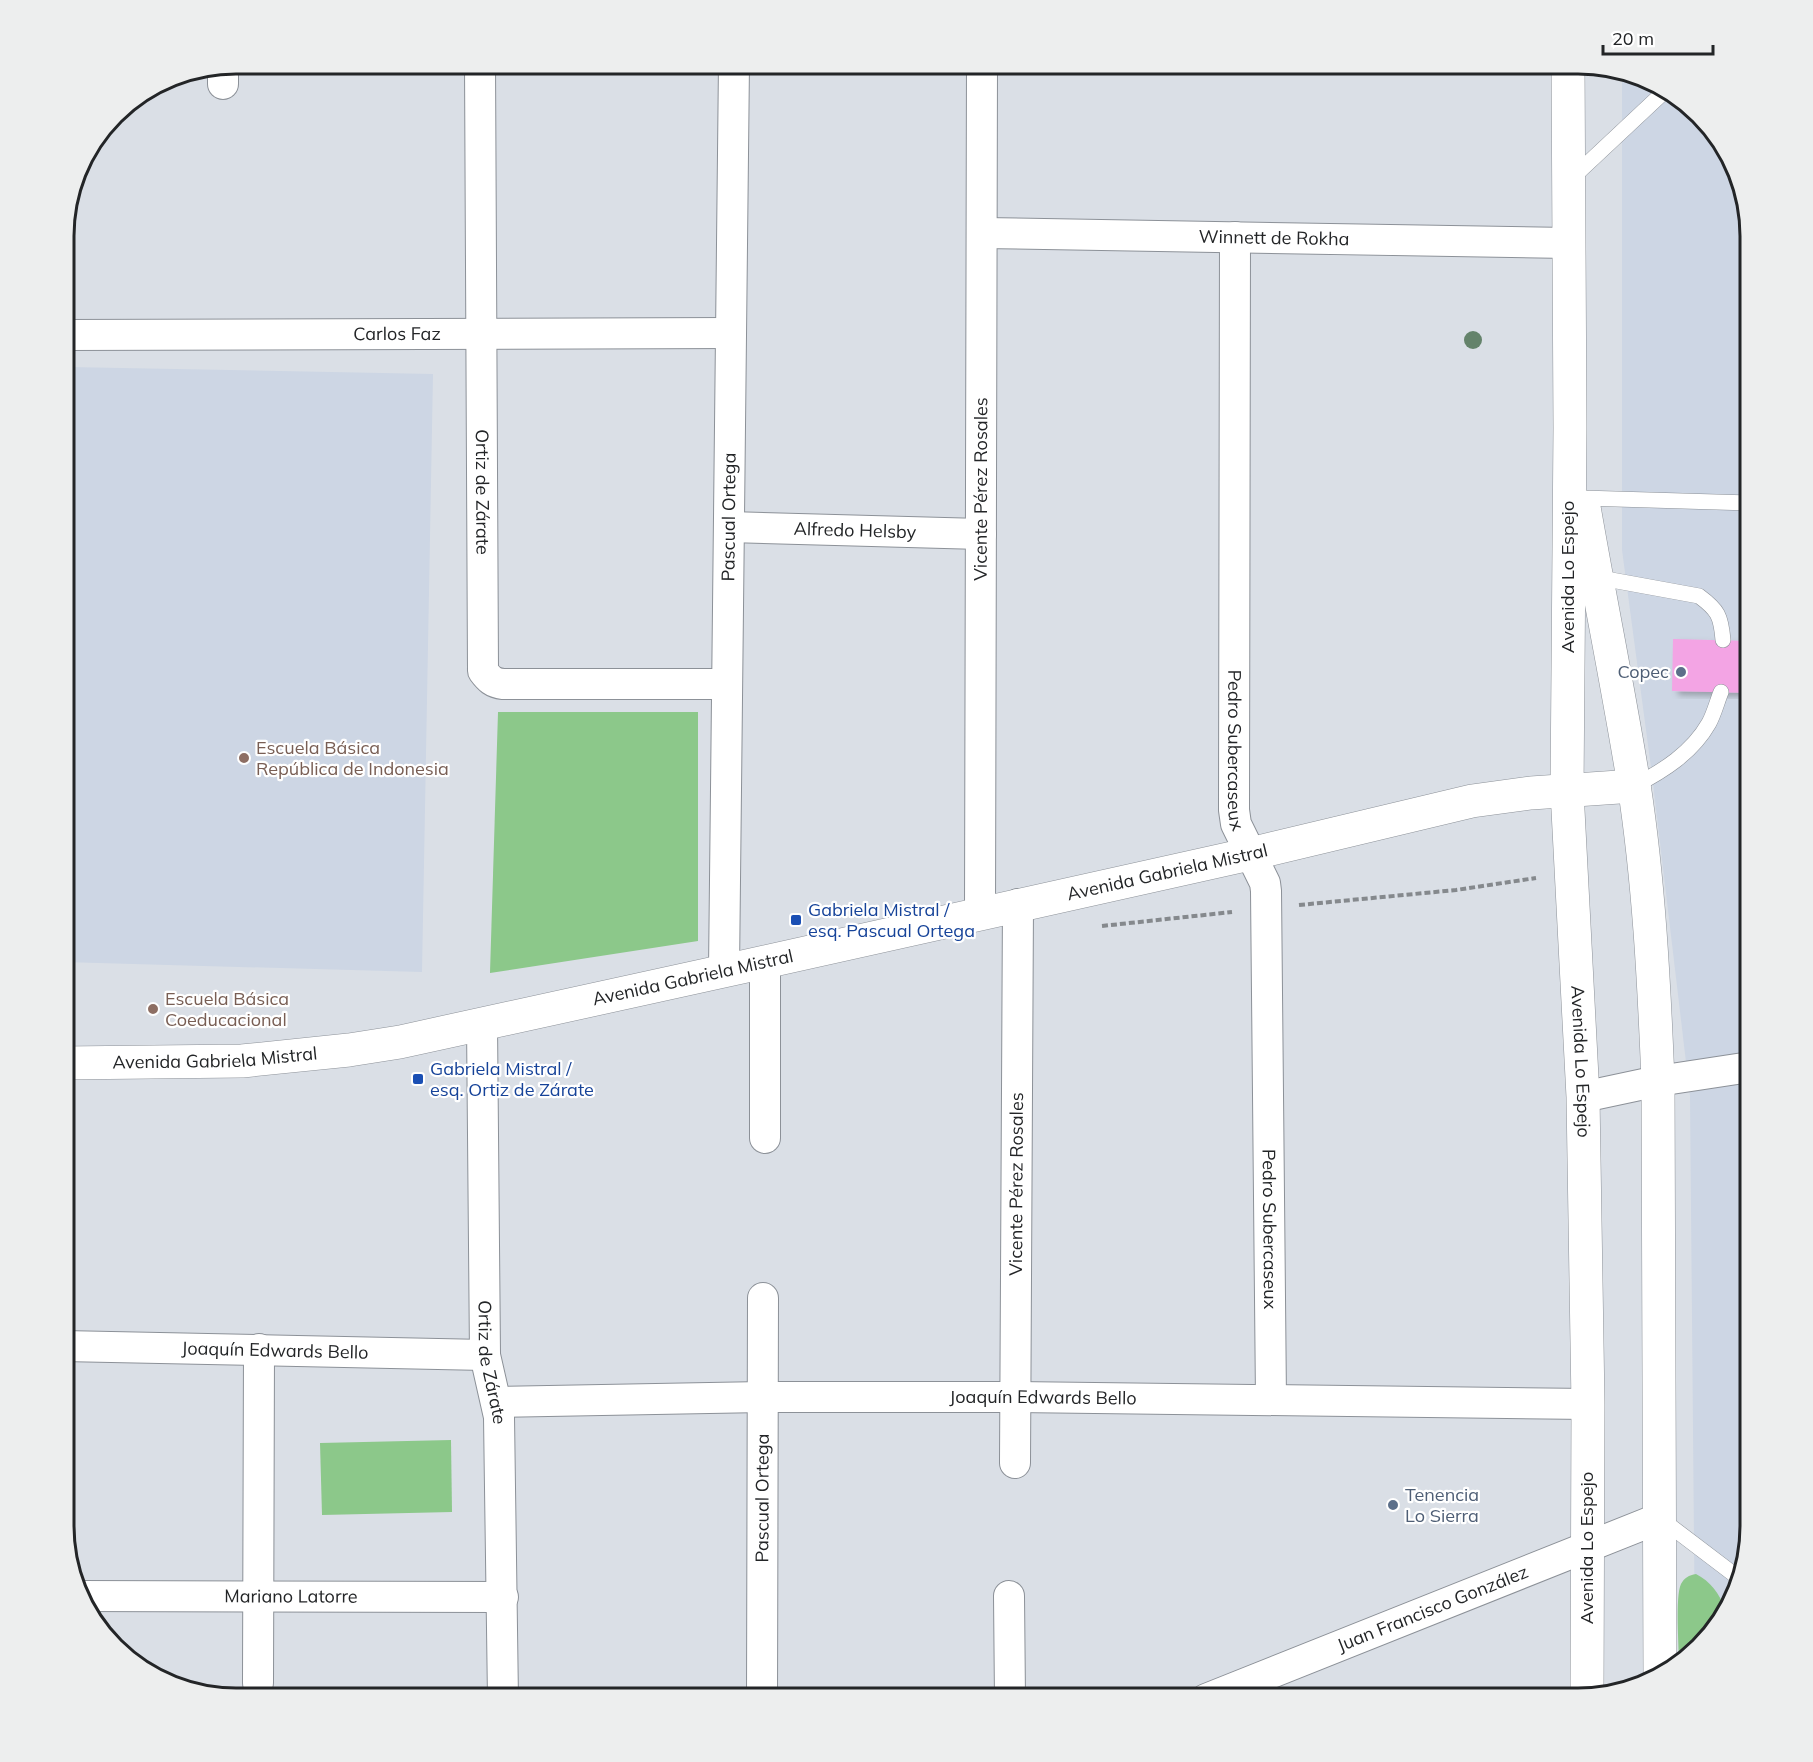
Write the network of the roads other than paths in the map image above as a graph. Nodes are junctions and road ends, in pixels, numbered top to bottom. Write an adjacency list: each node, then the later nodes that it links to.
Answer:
1 (480, 74): 10 (street, Ortiz de Zárate)
2 (734, 74): 11 (street, Pascual Ortega)
3 (982, 74): 7 (street, Vicente Pérez Rosales)
4 (1568, 74): 6 (main road, Avenida Lo Espejo)
5 (1660, 96): 6 (lane)
6 (1569, 181): 9 (main road, Avenida Lo Espejo)
7 (982, 233): 8 (street, Winnett de Rokha); 17 (street, Vicente Pérez Rosales)
8 (1235, 237): 9 (street, Winnett de Rokha); 24 (street, Pedro Subercaseux)
9 (1568, 243): 13 (main road, Avenida Lo Espejo)
10 (481, 333): 11 (street, Carlos Faz); 12 (street, Carlos Faz); 20 (street, Ortiz de Zárate)
11 (731, 333): 16 (street, Pascual Ortega)
12 (74, 335)
13 (1569, 428): 14 (main road, Avenida Lo Espejo); 18 (main road, Avenida Lo Espejo)
14 (1582, 498): 15 (lane); 18 (main road, Avenida Lo Espejo)
15 (1740, 503)
16 (729, 527): 17 (street, Alfredo Helsby); 20 (street, Pascual Ortega)
17 (981, 534): 26 (street, Vicente Pérez Rosales)
18 (1582, 576): 19 (lane); 22 (main road, Avenida Lo Espejo); 23 (main road, Avenida Lo Espejo)
19 (1723, 640)
20 (727, 684): 28 (street, Pascual Ortega)
21 (1720, 692): 22 (lane)
22 (1634, 786): 23 (main road, Avenida Gabriela Mistral); 32 (main road, Avenida Lo Espejo)
23 (1566, 791): 24 (main road, Avenida Gabriela Mistral); 33 (main road, Avenida Lo Espejo)
24 (1250, 854): 25 (main road, Avenida Gabriela Mistral); 41 (street, Pedro Subercaseux)
25 (1018, 904): 26 (main road, Avenida Gabriela Mistral); 40 (street, Vicente Pérez Rosales)
26 (980, 914): 27 (main road, Avenida Gabriela Mistral)
27 (765, 962): 28 (main road, Avenida Gabriela Mistral); 34 (street)
28 (724, 971): 29 (main road, Avenida Gabriela Mistral)
29 (482, 1024): 30 (main road, Avenida Gabriela Mistral); 38 (street, Ortiz de Zárate)
30 (74, 1063)
31 (1740, 1069): 32 (street)
32 (1658, 1081): 33 (street); 45 (main road, Avenida Lo Espejo)
33 (1583, 1097): 43 (main road, Avenida Lo Espejo)
34 (765, 1138)
35 (764, 1298): 39 (street, Pascual Ortega)
36 (74, 1346): 37 (street, Joaquín Edwards Bello)
37 (259, 1349): 38 (street, Joaquín Edwards Bello); 49 (street)
38 (485, 1355): 42 (street, Ortiz de Zárate)
39 (763, 1397): 40 (street, Joaquín Edwards Bello); 42 (street, Joaquín Edwards Bello); 55 (street, Pascual Ortega)
40 (1015, 1397): 41 (street, Joaquín Edwards Bello); 44 (street, Vicente Pérez Rosales)
41 (1271, 1400): 43 (street, Joaquín Edwards Bello)
42 (497, 1402): 51 (street, Ortiz de Zárate)
43 (1588, 1404): 46 (main road, Avenida Lo Espejo)
44 (1015, 1463)
45 (1660, 1518): 46 (street, Juan Francisco González); 47 (lane); 52 (main road, Avenida Lo Espejo)
46 (1587, 1547): 57 (street, Juan Francisco González); 58 (main road, Avenida Lo Espejo)
47 (1732, 1573)
48 (89, 1596): 49 (street, Mariano Latorre)
49 (258, 1596): 51 (street, Mariano Latorre); 53 (street)
50 (1010, 1596): 56 (street)
51 (502, 1597): 54 (street, Ortiz de Zárate)
52 (1660, 1666)
53 (258, 1683)
54 (503, 1688)
55 (762, 1688)
56 (1010, 1688)
57 (1234, 1688)
58 (1587, 1688)

